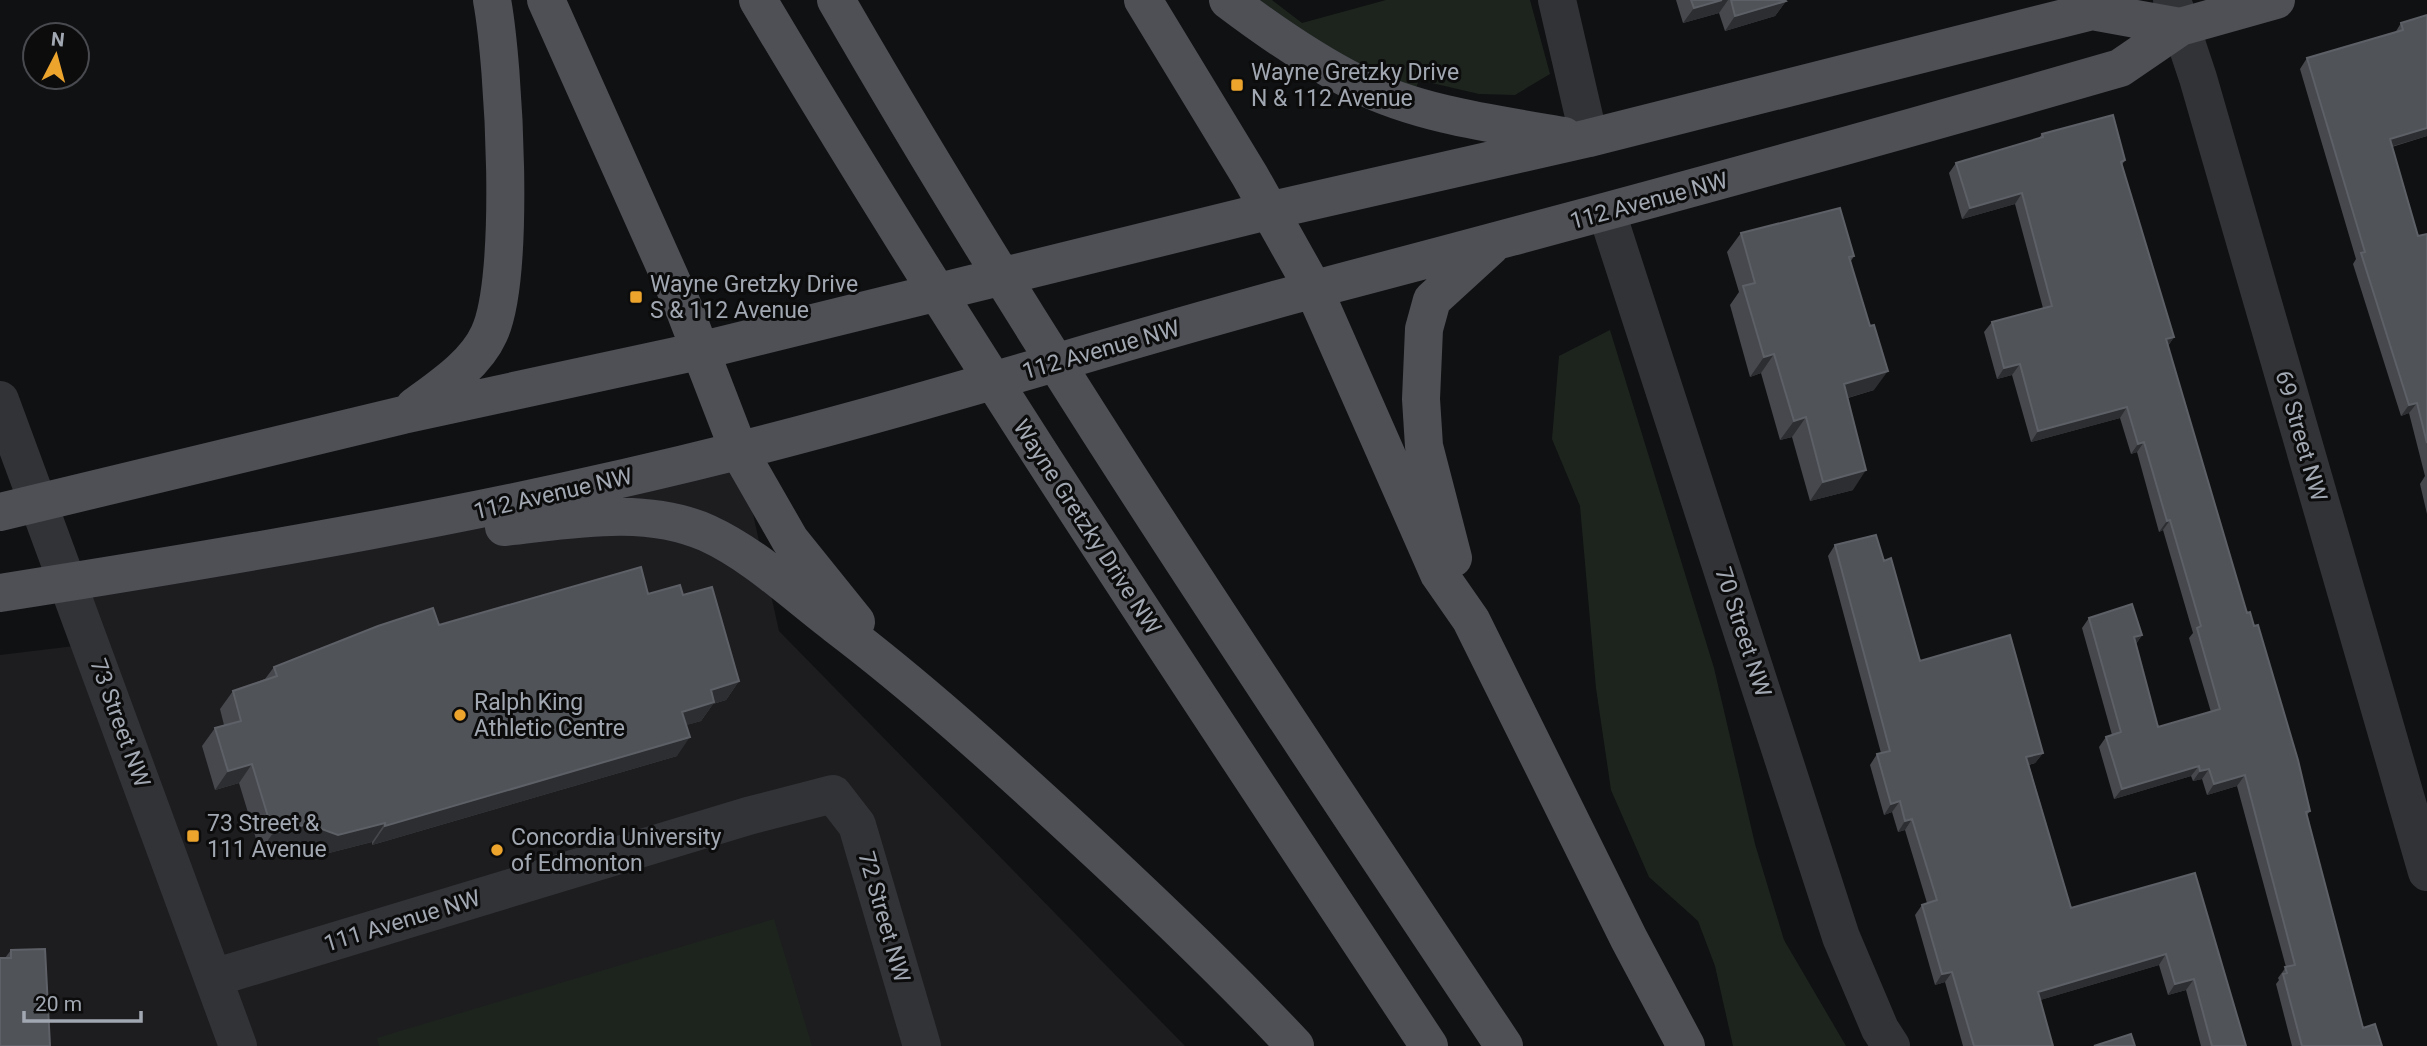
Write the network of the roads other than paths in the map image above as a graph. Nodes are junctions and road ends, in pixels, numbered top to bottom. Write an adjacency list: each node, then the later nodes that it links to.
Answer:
1 (492, 0): 17 (main road)
2 (546, 0): 15 (main road)
3 (758, 0): 32 (main road, Wayne Gretzky Drive NW)
4 (836, 0): 33 (main road)
5 (1143, 0): 11 (main road)
6 (1228, 0): 10 (main road)
7 (1557, 0): 10 (street)
8 (2276, 0): 9 (main road, 112 Avenue NW)
9 (2176, 14): 10 (main road, 112 Avenue NW); 12 (main road, 112 Avenue NW); 27 (street, 69 Street NW)
10 (1586, 139): 11 (main road, 112 Avenue NW)
11 (1268, 211): 14 (main road); 15 (main road, 112 Avenue NW)
12 (1607, 213): 13 (main road, 112 Avenue NW); 35 (street, 70 Street NW)
13 (1494, 243): 14 (main road, 112 Avenue NW); 24 (main road)
14 (1314, 290): 18 (main road, 112 Avenue NW); 24 (main road)
15 (699, 351): 17 (main road, 112 Avenue NW); 18 (main road)
16 (0, 400): 19 (street, 73 Street NW)
17 (403, 415): 19 (main road, 112 Avenue NW)
18 (739, 451): 21 (main road, 112 Avenue NW); 25 (main road)
19 (38, 503): 20 (main road, 112 Avenue NW); 22 (street, 73 Street NW)
20 (0, 512)
21 (365, 533): 22 (main road, 112 Avenue NW); 25 (main road)
22 (68, 582): 23 (main road, 112 Avenue NW); 28 (street, 73 Street NW)
23 (0, 593)
24 (1471, 621): 34 (main road)
25 (892, 668): 31 (main road)
26 (834, 794): 28 (street, 111 Avenue NW); 30 (street, 72 Street NW)
27 (2427, 872)
28 (213, 978): 29 (street, 73 Street NW)
29 (238, 1046)
30 (922, 1046)
31 (1296, 1046)
32 (1429, 1046)
33 (1504, 1046)
34 (1686, 1046)
35 (1891, 1046)

